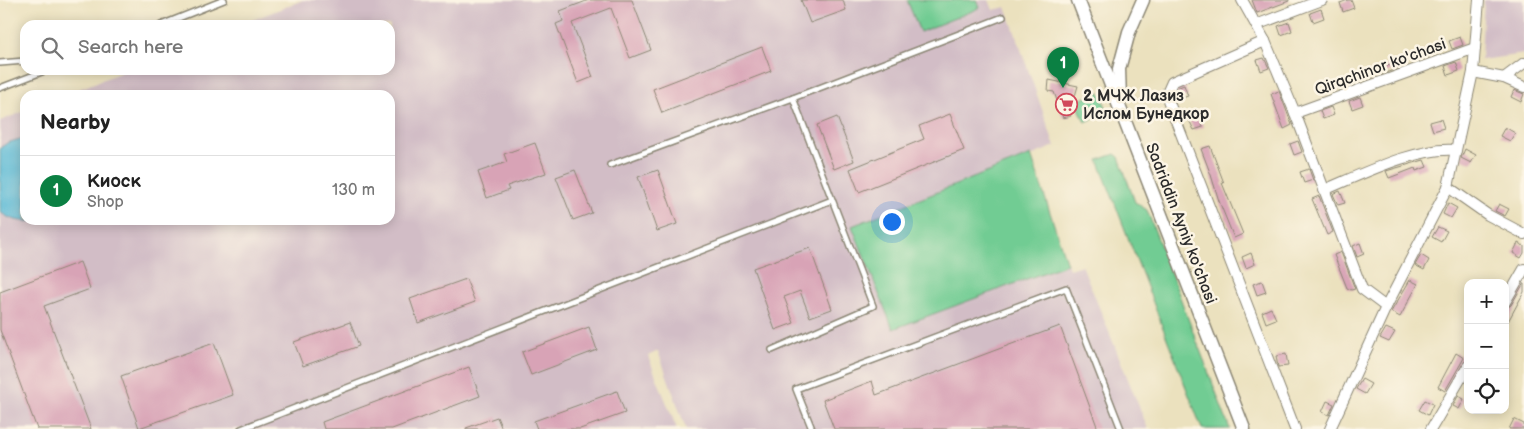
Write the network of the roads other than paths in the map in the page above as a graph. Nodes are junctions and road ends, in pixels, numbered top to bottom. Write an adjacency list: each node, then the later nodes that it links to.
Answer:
1 (224, 0): 8 (lane)
2 (1078, 0): 21 (street, Sadriddin Ayniy ko'chasi)
3 (1143, 0): 21 (street)
4 (1242, 0): 9 (street)
5 (1322, 0): 9 (street)
6 (1479, 0): 11 (street)
7 (1003, 17): 20 (lane)
8 (174, 20)
9 (1256, 26): 10 (street)
10 (1265, 41): 22 (street); 38 (street)
11 (1475, 48): 15 (street); 22 (street, Qirqchinor ko'chasi)
12 (20, 61): 13 (lane)
13 (0, 63)
14 (1524, 63): 17 (street)
15 (1473, 72): 17 (street); 23 (street)
16 (33, 75): 19 (lane)
17 (1504, 78): 18 (street)
18 (1524, 87)
19 (0, 88)
20 (793, 98): 24 (lane); 27 (lane)
21 (1120, 108): 37 (street, Sadriddin Ayniy ko'chasi)
22 (1295, 113): 26 (street)
23 (1456, 150): 25 (street); 26 (street)
24 (610, 165)
25 (1448, 186): 28 (street); 31 (street)
26 (1324, 190): 31 (street)
27 (832, 200): 32 (lane); 34 (lane)
28 (1524, 234)
29 (1524, 269): 30 (street)
30 (1509, 295)
31 (1386, 307): 39 (street)
32 (772, 350)
33 (1466, 369): 40 (street)
34 (241, 429)
35 (812, 429): 36 (lane)
36 (1121, 429)
37 (1244, 429)
38 (1295, 429)
39 (1330, 429)
40 (1431, 429)

